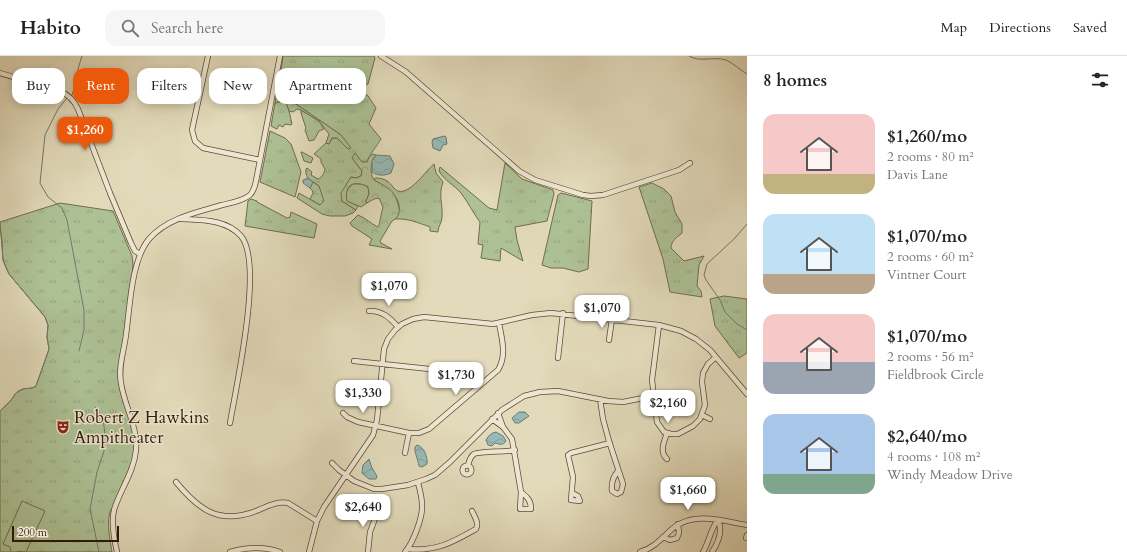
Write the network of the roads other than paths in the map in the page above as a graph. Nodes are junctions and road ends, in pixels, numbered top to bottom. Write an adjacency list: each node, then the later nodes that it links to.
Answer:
1 (208, 56): 5 (street)
2 (280, 56): 5 (street)
3 (381, 56): 6 (street)
4 (0, 73): 8 (street)
5 (260, 160): 7 (street)
6 (690, 163)
7 (179, 219): 8 (street); 31 (street)
8 (140, 254): 58 (street)
9 (369, 311): 14 (street)
10 (563, 313): 11 (street); 12 (street); 17 (street)
11 (612, 319): 13 (street); 15 (street)
12 (499, 323): 14 (street); 34 (street)
13 (659, 325): 16 (street); 22 (street)
14 (398, 327): 19 (street)
15 (609, 340)
16 (716, 357): 21 (street); 28 (street)
17 (558, 358)
18 (354, 361): 19 (street)
19 (383, 364): 20 (street); 32 (street)
20 (439, 370)
21 (747, 394)
22 (653, 396): 24 (street); 35 (street)
23 (600, 399): 24 (street); 25 (street); 27 (street)
24 (608, 401): 25 (street)
25 (603, 412): 36 (street)
26 (343, 413): 32 (street)
27 (498, 413): 30 (street); 33 (street)
28 (702, 415): 29 (street); 35 (street)
29 (710, 419)
30 (492, 420): 33 (street); 45 (street)
31 (230, 423)
32 (376, 426): 34 (street); 43 (street)
33 (504, 427): 37 (street)
34 (409, 433): 38 (street)
35 (667, 433): 39 (street)
36 (610, 443): 42 (street); 47 (street)
37 (515, 450): 41 (street); 46 (street)
38 (405, 453)
39 (667, 459)
40 (332, 463): 43 (street)
41 (468, 465)
42 (618, 471)
43 (345, 477): 45 (street); 51 (street)
44 (176, 482): 51 (street)
45 (418, 483): 57 (street)
46 (521, 492)
47 (572, 493)
48 (379, 508): 62 (street)
49 (472, 511): 57 (street)
50 (718, 520): 52 (street); 53 (street); 55 (street); 56 (street)
51 (317, 521): 61 (street)
52 (678, 524): 54 (street); 54 (street)
53 (747, 525)
54 (663, 537): 63 (street)
55 (708, 545): 56 (street); 64 (street)
56 (715, 547): 65 (street)
57 (406, 550)
58 (117, 552)
59 (230, 552): 60 (street)
60 (280, 552)
61 (309, 552)
62 (368, 552)
63 (640, 552)
64 (703, 552)
65 (712, 552)

